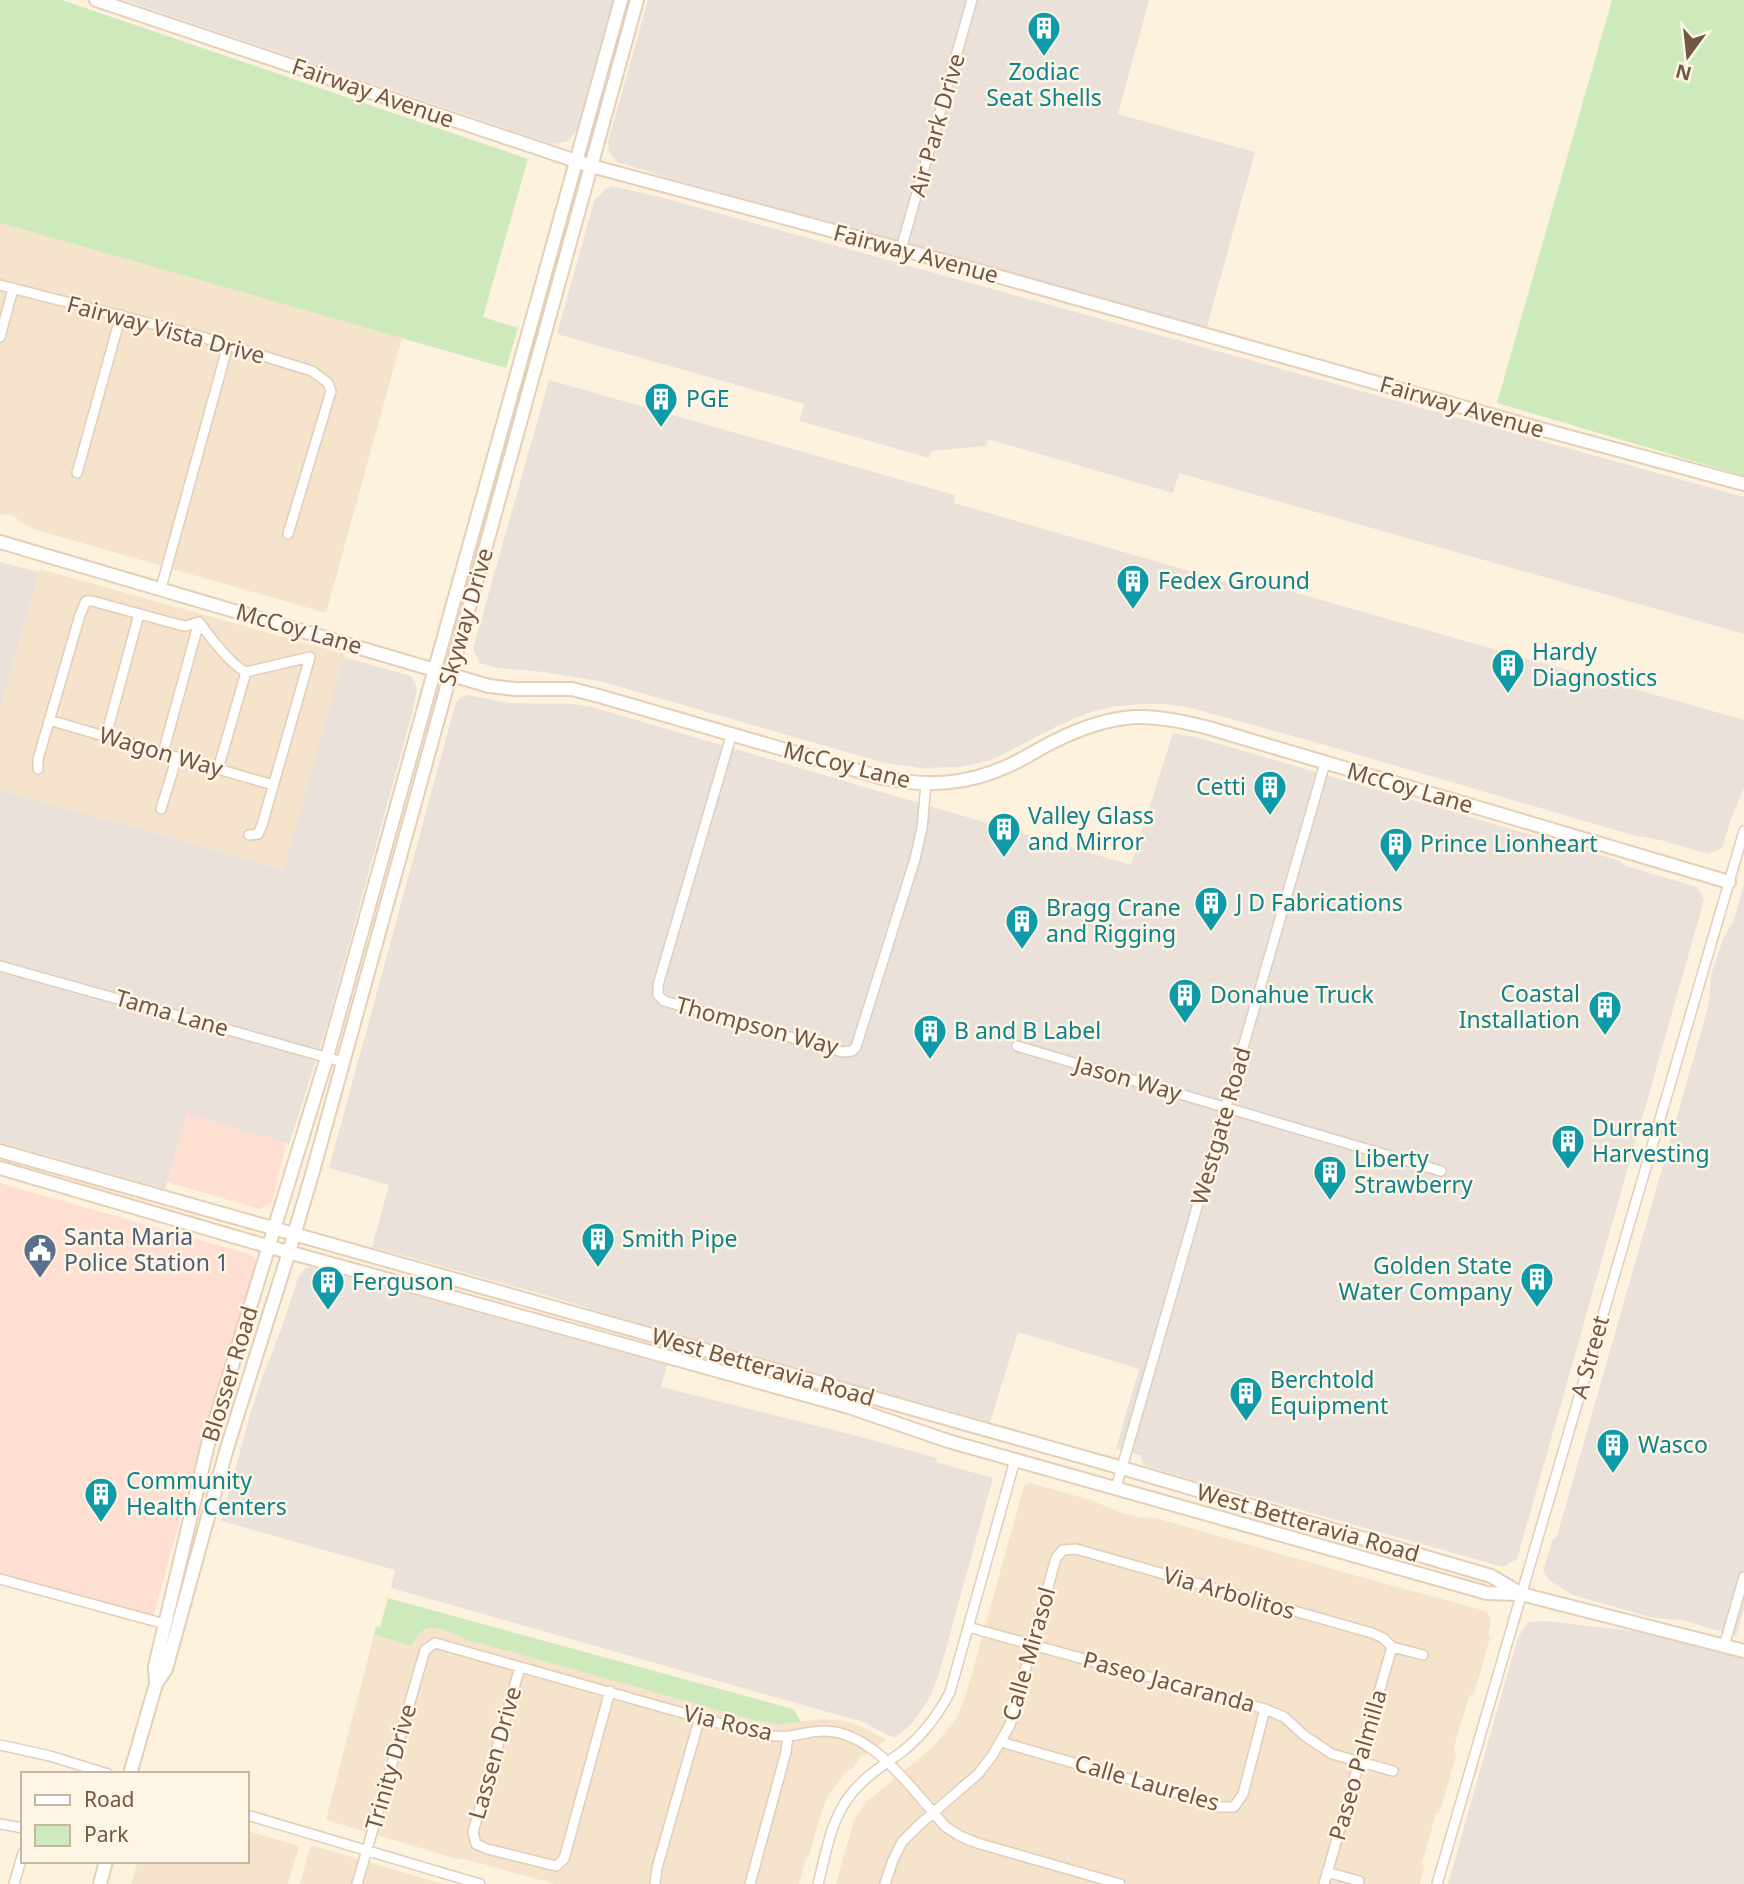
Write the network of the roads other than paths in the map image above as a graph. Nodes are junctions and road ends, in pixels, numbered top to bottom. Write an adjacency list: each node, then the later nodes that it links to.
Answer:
1 (96, 0): 5 (street, Fairway Avenue)
2 (621, 0): 6 (street, Skyway Drive)
3 (637, 0): 7 (street, Skyway Drive)
4 (972, 0): 8 (street, Air Park Drive)
5 (117, 3): 6 (street, Fairway Avenue)
6 (576, 162): 7 (street, Fairway Avenue); 21 (street, Skyway Drive)
7 (590, 166): 8 (street, Fairway Avenue); 23 (street, Skyway Drive)
8 (901, 249): 15 (street, Fairway Avenue)
9 (0, 285): 10 (street, Fairway Vista Drive)
10 (13, 289): 11 (street, Fairway Vista Drive); 12 (street)
11 (121, 315): 13 (street, Fairway Vista Drive); 14 (street)
12 (0, 337)
13 (229, 345): 16 (street, Fairway Vista Drive); 18 (street)
14 (77, 473)
15 (1744, 484)
16 (288, 534)
17 (0, 542): 18 (street, McCoy Lane)
18 (161, 588): 21 (street, McCoy Lane)
19 (139, 614): 20 (street); 24 (street); 26 (street)
20 (199, 622): 22 (street); 27 (street)
21 (434, 669): 23 (street, McCoy Lane); 40 (street, Skyway Drive)
22 (246, 672): 31 (street); 33 (street)
23 (450, 674): 25 (street, McCoy Lane); 41 (street, Skyway Drive)
24 (49, 720): 26 (street, Wagon Way); 30 (street)
25 (732, 733): 32 (street, McCoy Lane); 32 (street, Thompson Way)
26 (106, 736): 27 (street, Wagon Way)
27 (163, 752): 28 (street, Wagon Way)
28 (177, 757): 31 (street, Wagon Way); 34 (street)
29 (1325, 763): 32 (street, McCoy Lane); 37 (street, McCoy Lane); 42 (street, Westgate Road)
30 (38, 769)
31 (218, 769): 33 (street, Wagon Way)
32 (926, 784)
33 (273, 785): 36 (street)
34 (161, 809)
35 (1744, 831): 37 (street, A Street)
36 (249, 835)
37 (1729, 882): 56 (street, A Street)
38 (0, 965): 40 (street, Tama Lane)
39 (1017, 1046): 42 (street, Jason Way)
40 (327, 1057): 41 (street, Tama Lane); 46 (street, Skyway Drive)
41 (343, 1062): 47 (street, Skyway Drive)
42 (1226, 1108): 45 (street, Jason Way); 51 (street, Westgate Road)
43 (0, 1151): 46 (street, West Betteravia Road)
44 (0, 1168): 48 (street, West Betteravia Road)
45 (1440, 1171)
46 (275, 1230): 47 (street, West Betteravia Road); 48 (street, Blosser Road)
47 (294, 1235): 49 (street, Blosser Road); 51 (street, West Betteravia Road)
48 (270, 1247): 49 (street, West Betteravia Road); 57 (street, Blosser Road)
49 (289, 1252): 50 (street, West Betteravia Road); 66 (street, Blosser Road)
50 (1014, 1460): 52 (street, West Betteravia Road); 58 (street)
51 (1122, 1468): 52 (street, Westgate Road); 56 (street, West Betteravia Road)
52 (1116, 1489): 56 (street, West Betteravia Road)
53 (1063, 1550): 59 (street, Calle Mirasol); 61 (street, Via Arbolitos)
54 (1744, 1577): 60 (street)
55 (0, 1579): 57 (street)
56 (1521, 1594): 60 (street, West Betteravia Road); 97 (street, A Street)
57 (165, 1624): 66 (street, Blosser Road)
58 (968, 1627): 59 (street, Paseo Jacaranda); 73 (street)
59 (1032, 1645): 68 (street, Paseo Jacaranda); 71 (street, Calle Mirasol)
60 (1724, 1646): 63 (street, West Betteravia Road)
61 (1392, 1647): 64 (street, Via Arbolitos); 74 (street, Paseo Palmilla)
62 (425, 1650): 65 (street, Via Rosa); 82 (street, Trinity Drive)
63 (1744, 1651)
64 (1423, 1655)
65 (520, 1667): 67 (street, Via Rosa); 67 (street, Lassen Drive)
66 (156, 1684): 77 (street, Blosser Road)
67 (610, 1691): 69 (street, Via Rosa)
68 (1265, 1709): 71 (street, Calle Laureles); 74 (street, Paseo Jacaranda)
69 (700, 1717): 70 (street, Via Rosa); 91 (street)
70 (788, 1736): 73 (street, Via Rosa); 92 (street)
71 (1001, 1742): 78 (street, Calle Mirasol)
72 (0, 1745): 76 (street)
73 (887, 1761): 78 (street, Via Rosa); 93 (street)
74 (1358, 1762): 75 (street, Paseo Jacaranda); 85 (street, Paseo Palmilla)
75 (1393, 1771)
76 (102, 1772)
77 (131, 1772)
78 (934, 1814): 94 (street, Calle Mirasol); 95 (street, Via Rosa)
79 (248, 1815): 82 (street)
80 (0, 1824): 81 (street)
81 (21, 1828)
82 (367, 1849): 89 (street, Trinity Drive); 90 (street)
83 (21, 1860): 87 (street)
84 (105, 1863): 88 (street)
85 (1327, 1872): 86 (street); 96 (street, Paseo Palmilla)
86 (1359, 1881)
87 (14, 1884)
88 (100, 1884)
89 (357, 1884)
90 (480, 1884)
91 (655, 1884)
92 (750, 1884)
93 (818, 1884)
94 (885, 1884)
95 (1120, 1884)
96 (1324, 1884)
97 (1437, 1884)

